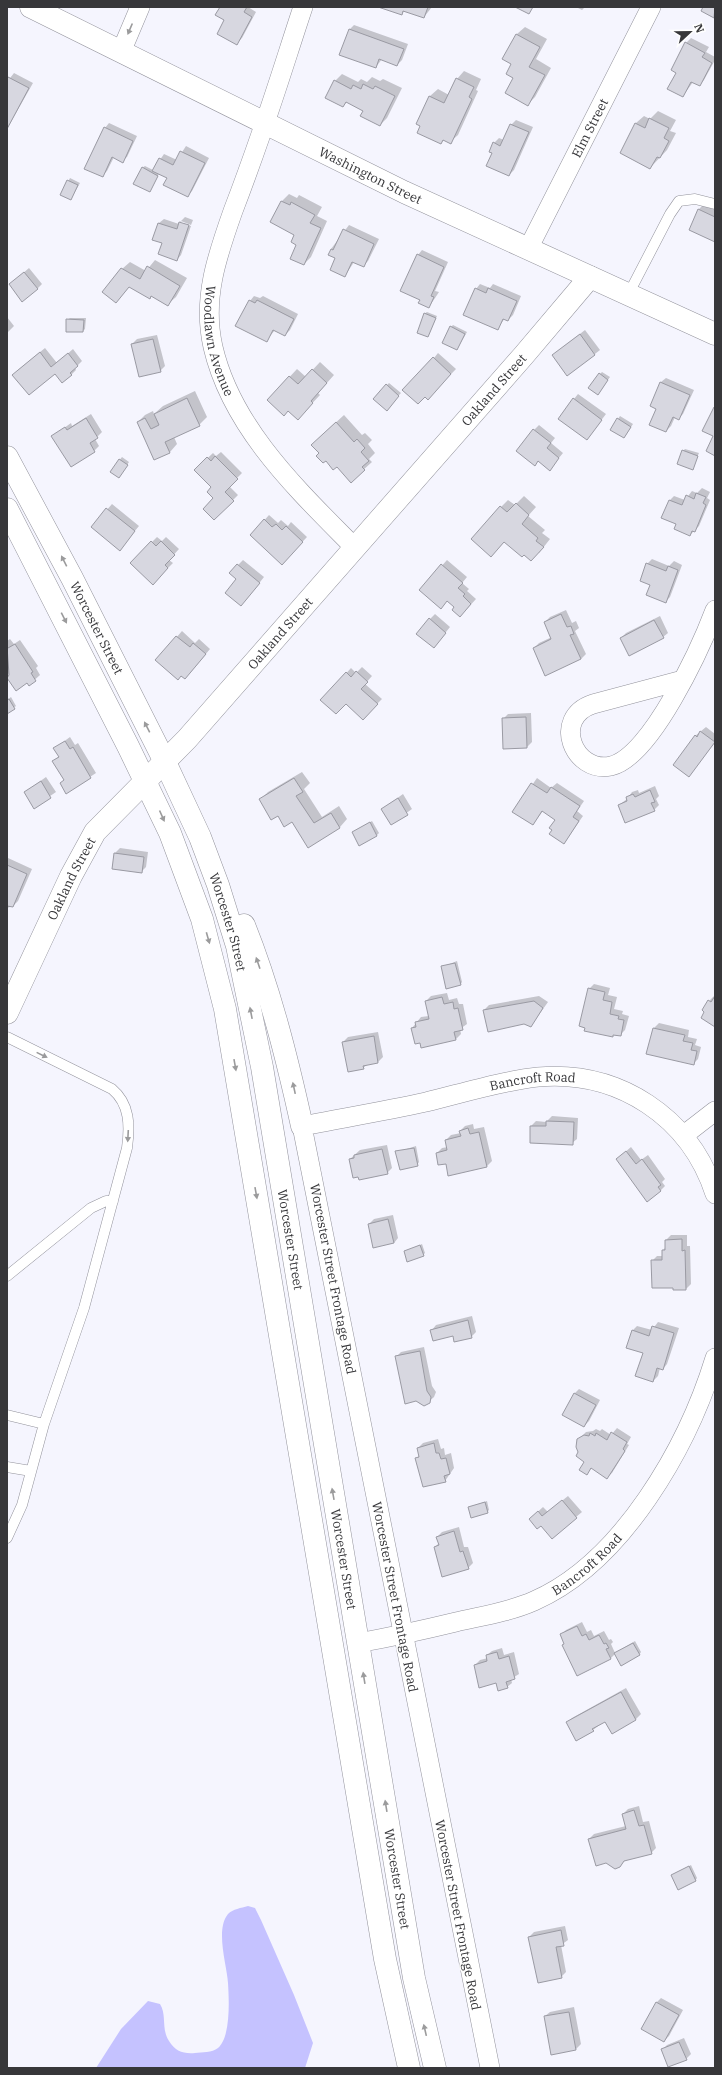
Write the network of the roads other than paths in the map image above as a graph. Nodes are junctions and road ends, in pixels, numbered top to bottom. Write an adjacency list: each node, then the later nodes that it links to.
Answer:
1 (31, 7): 5 (main road, Washington Street)
2 (140, 7): 5 (street, one-way to 5)
3 (303, 7): 6 (street, Woodlawn Avenue)
4 (651, 7): 8 (street, Elm Street)
5 (121, 52): 6 (main road, Washington Street)
6 (265, 124): 8 (main road, Washington Street); 14 (street, Woodlawn Avenue)
7 (715, 204): 10 (lane)
8 (528, 249): 9 (main road, Washington Street)
9 (590, 277): 10 (main road, Washington Street); 14 (main road, Oakland Street)
10 (628, 295): 11 (main road, Washington Street)
11 (715, 334)
12 (7, 457): 17 (main road, Worcester Street, one-way to 12)
13 (7, 508): 18 (main road, Worcester Street, one-way to 18)
14 (355, 548): 17 (main road, Oakland Street)
15 (715, 610): 16 (street)
16 (683, 680): 16 (street)
17 (165, 762): 18 (main road, Oakland Street); 19 (main road, Worcester Street)
18 (146, 781): 20 (main road, Oakland Street); 36 (main road, Worcester Street, one-way to 36)
19 (189, 812): 23 (main road, one-way to 19); 35 (main road, Worcester Street, one-way to 19)
20 (7, 1012)
21 (7, 1037): 26 (lane, one-way to 26)
22 (715, 1111): 24 (street)
23 (302, 1126): 24 (street, Bancroft Road); 34 (street, Worcester Street Frontage Road)
24 (684, 1135): 25 (street, Bancroft Road)
25 (715, 1194)
26 (113, 1201): 27 (lane); 30 (lane)
27 (7, 1276)
28 (715, 1358): 34 (street, Bancroft Road)
29 (7, 1415): 30 (lane)
30 (44, 1424): 32 (lane)
31 (7, 1467): 32 (lane)
32 (31, 1471): 33 (lane)
33 (7, 1538)
34 (402, 1635): 35 (street, Bancroft Road); 38 (street, Worcester Street Frontage Road)
35 (358, 1643): 37 (main road, Worcester Street, one-way to 35)
36 (409, 2068)
37 (435, 2068)
38 (490, 2068)

